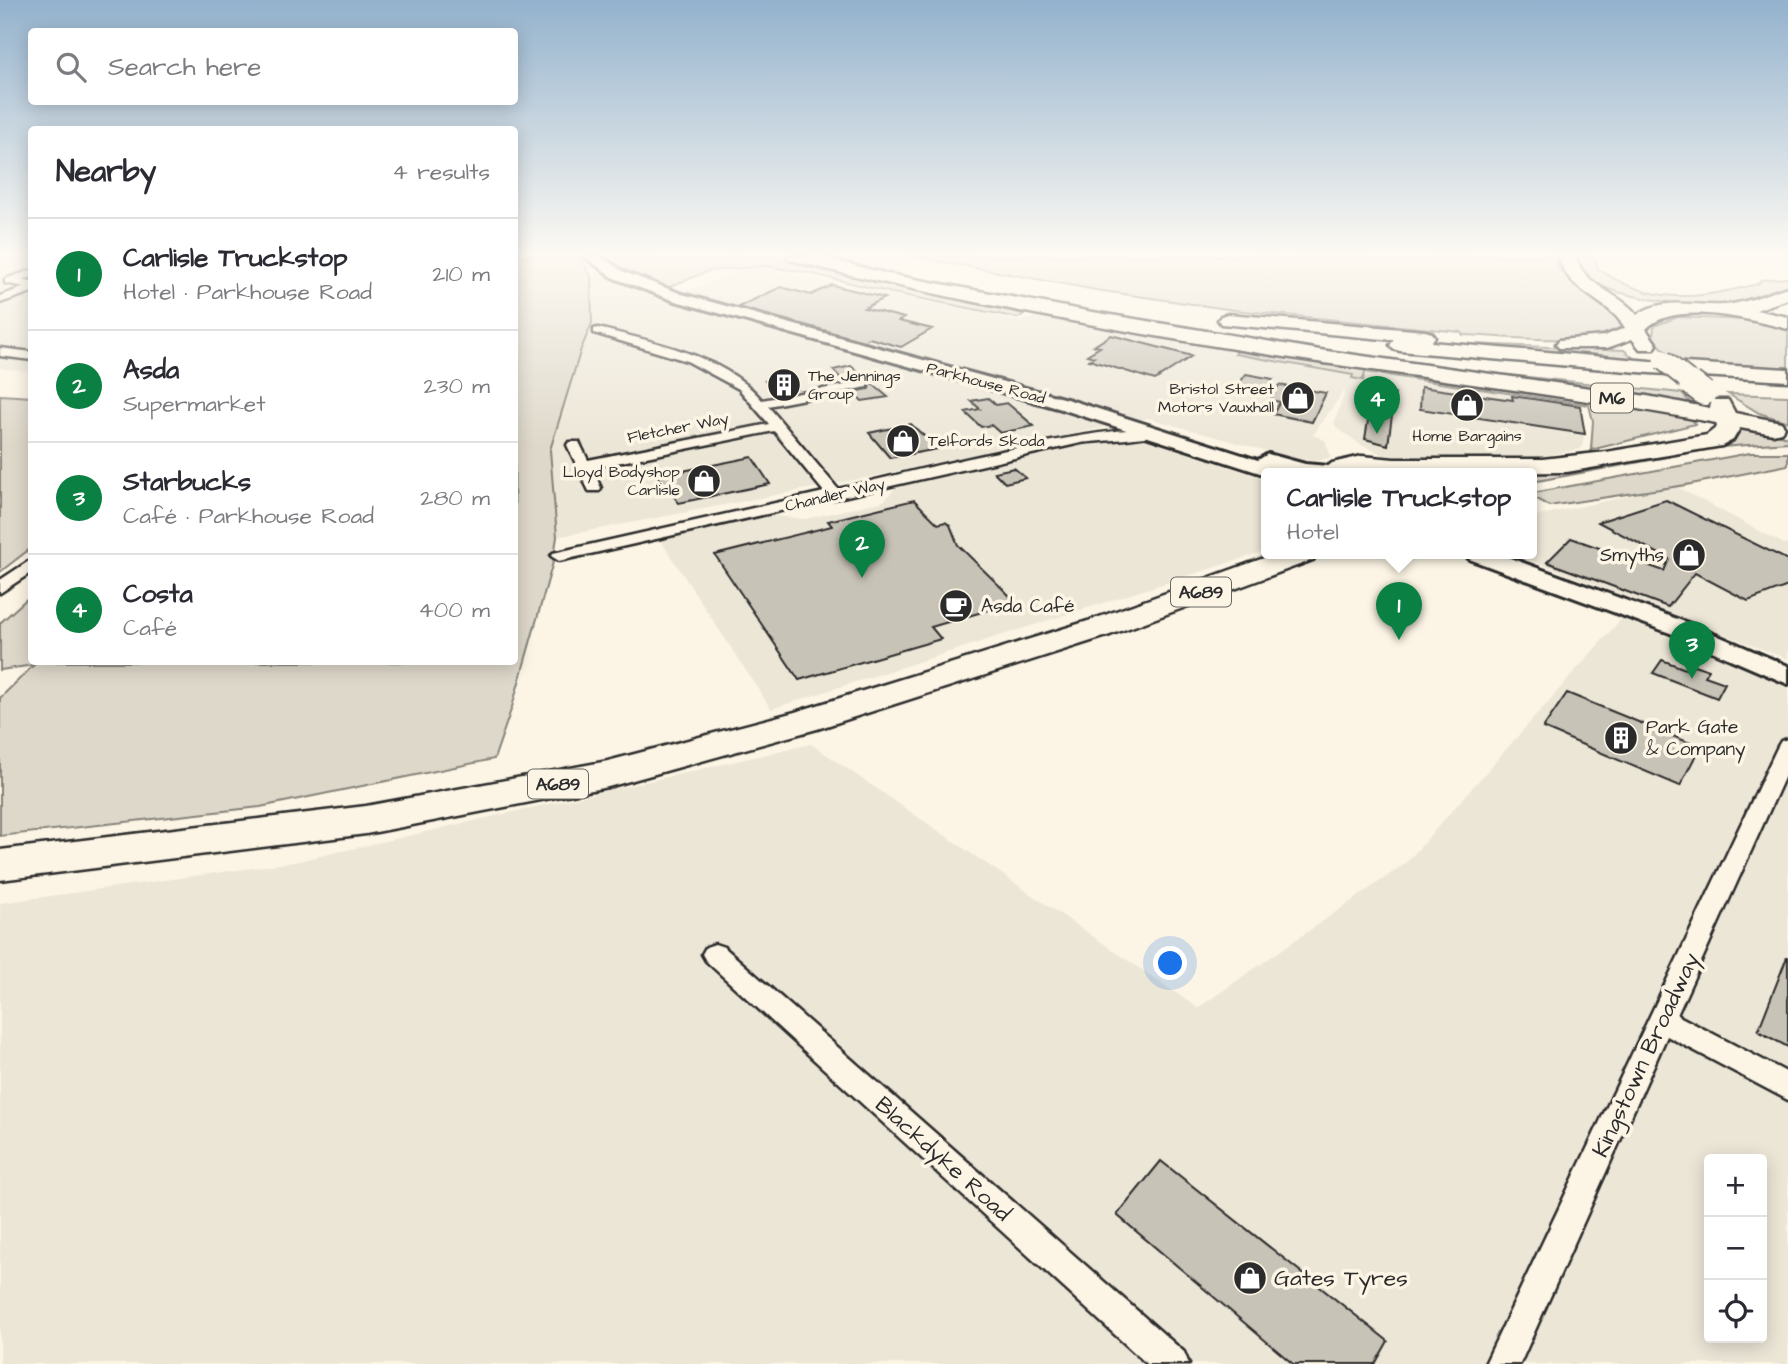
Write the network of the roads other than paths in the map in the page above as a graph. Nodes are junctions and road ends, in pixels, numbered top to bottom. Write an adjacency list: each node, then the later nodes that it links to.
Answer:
1 (759, 320): 18 (street, Parkhouse Road)
2 (1110, 320): 9 (highway, M6)
3 (1199, 320): 14 (highway, M6)
4 (1228, 320): 10 (highway, M6)
5 (1629, 320): 10 (highway)
6 (1644, 320): 10 (highway)
7 (1763, 320): 8 (highway)
8 (1788, 324)
9 (1161, 329): 16 (highway, M6); 20 (highway, M6)
10 (1636, 330): 19 (highway, bridge)
11 (598, 331): 17 (street)
12 (0, 352): 13 (street)
13 (28, 356)
14 (1788, 375)
15 (863, 384): 17 (street)
16 (1788, 389)
17 (760, 404): 21 (street)
18 (1065, 404): 22 (street, Parkhouse Road); 23 (street, Parkhouse Road)
19 (1717, 405): 20 (highway, M6); 24 (highway); 25 (highway)
20 (1674, 407): 25 (highway, M6)
21 (780, 426): 27 (street, Fletcher Way); 35 (street)
22 (1130, 426): 23 (street, Parkhouse Road); 23 (street, Chandler Way); 28 (street, Parkhouse Road); 29 (street, Parkhouse Road)
23 (1089, 428): 35 (street, Chandler Way)
24 (1771, 440): 33 (highway)
25 (1688, 444): 32 (highway)
26 (574, 446): 27 (street)
27 (583, 465): 34 (street)
28 (1264, 468)
29 (1300, 468)
30 (1349, 468): 31 (highway)
31 (1387, 468)
32 (1498, 468)
33 (1537, 485)
34 (594, 488)
35 (835, 495): 37 (street, Chandler Way)
36 (580, 534): 37 (street)
37 (587, 550): 38 (street, Chandler Way)
38 (559, 556)
39 (1288, 559): 47 (highway, A689)
40 (1491, 559): 43 (street)
41 (1502, 559): 43 (street)
42 (28, 567): 44 (street)
43 (1524, 571): 45 (street)
44 (0, 588)
45 (1788, 676)
46 (1788, 746): 49 (street, Kingstown Broadway)
47 (0, 866)
48 (715, 954): 51 (street, Blackdyke Road)
49 (1662, 1020): 50 (street); 52 (street, Kingstown Broadway)
50 (1788, 1087)
51 (1172, 1364)
52 (1502, 1364)

